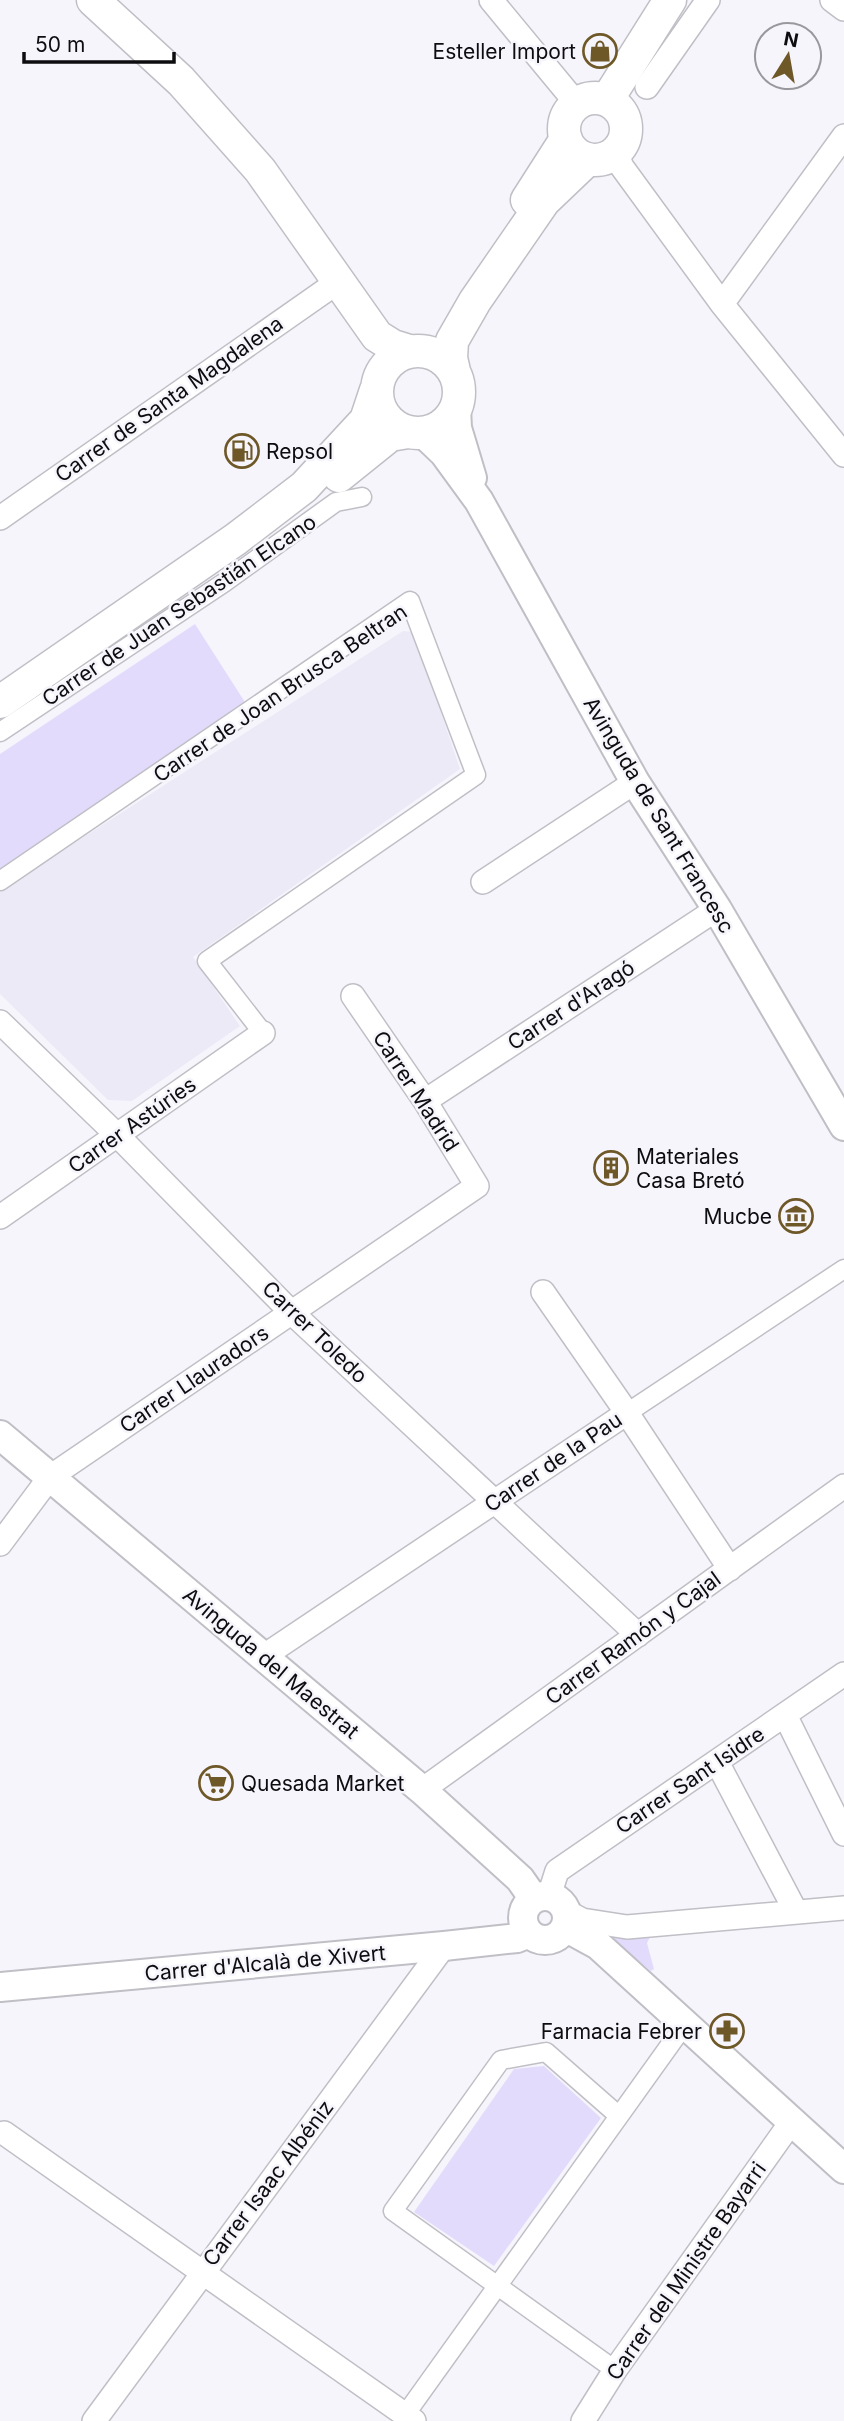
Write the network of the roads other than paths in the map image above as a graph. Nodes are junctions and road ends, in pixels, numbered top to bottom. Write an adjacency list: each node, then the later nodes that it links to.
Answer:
1 (93, 0): 11 (main road)
2 (491, 0): 8 (street)
3 (670, 0): 8 (main road)
4 (708, 0): 7 (street)
5 (832, 0): 6 (street)
6 (844, 9)
7 (647, 87)
8 (592, 102): 10 (main road); 10 (main road)
9 (842, 143): 12 (street)
10 (590, 150): 12 (street); 14 (main road); 15 (main road)
11 (339, 281): 13 (main road); 22 (street, Carrer de Santa Magdalena)
12 (722, 304): 19 (street)
13 (377, 336): 14 (main road); 16 (main road)
14 (414, 351): 15 (main road); 16 (main road)
15 (454, 372): 17 (main road)
16 (378, 382): 18 (main road); 23 (main road, Carrer de Juan Sebastián Elcano)
17 (456, 408): 18 (main road); 21 (street, Avinguda de Sant Francesc)
18 (416, 433): 21 (street, Avinguda de Sant Francesc); 23 (main road, Carrer de Juan Sebastián Elcano)
19 (844, 455)
20 (362, 498): 25 (street, Carrer de Juan Sebastián Elcano)
21 (479, 501): 26 (street, Avinguda de Sant Francesc)
22 (0, 518)
23 (42, 674): 24 (main road, Carrer de Juan Sebastián Elcano)
24 (0, 702)
25 (0, 732)
26 (635, 782): 28 (street); 29 (street, Avinguda de Sant Francesc)
27 (0, 881): 32 (street, Carrer de Joan Brusca Beltran)
28 (483, 882)
29 (717, 909): 33 (street, Carrer d'Aragó); 34 (street, Avinguda de Sant Francesc)
30 (353, 996): 33 (street, Carrer Madrid)
31 (0, 1021): 35 (street, Carrer Toledo)
32 (263, 1033): 35 (street, Carrer Astúries)
33 (425, 1101): 36 (street, Carrer Madrid)
34 (844, 1126)
35 (117, 1135): 37 (street, Carrer Astúries); 40 (street, Carrer Toledo)
36 (477, 1186): 40 (street, Carrer Llauradors)
37 (0, 1217)
38 (844, 1269): 41 (street, Carrer de la Pau)
39 (543, 1292): 41 (street)
40 (292, 1312): 43 (street, Carrer Llauradors); 45 (street, Carrer Toledo)
41 (627, 1413): 45 (street, Carrer de la Pau); 47 (street)
42 (0, 1435): 43 (street, Avinguda del Maestrat)
43 (50, 1477): 46 (street, Carrer Llauradors); 49 (street, Avinguda del Maestrat)
44 (844, 1486): 47 (street, Carrer Ramón y Cajal)
45 (495, 1501): 48 (street, Carrer Toledo); 49 (street, Carrer de la Pau)
46 (0, 1544)
47 (730, 1569): 48 (street, Carrer Ramón y Cajal)
48 (639, 1635): 53 (street, Carrer Ramón y Cajal)
49 (264, 1657): 53 (street, Avinguda del Maestrat)
50 (844, 1674): 51 (street, Carrer Sant Isidre)
51 (785, 1715): 52 (street, Carrer Sant Isidre); 54 (street)
52 (717, 1762): 56 (street, Carrer Sant Isidre); 57 (street)
53 (422, 1790): 56 (street, Avinguda del Maestrat)
54 (844, 1834)
55 (844, 1908): 57 (street)
56 (554, 1909): 57 (street); 58 (street, Carrer d'Alcalà de Xivert); 60 (street)
57 (796, 1912)
58 (444, 1946): 59 (street, Carrer d'Alcalà de Xivert); 65 (street, Carrer Isaac Albéniz)
59 (0, 1987)
60 (685, 2024): 61 (street); 62 (street)
61 (619, 2116): 66 (street); 66 (street)
62 (792, 2122): 64 (street); 67 (street, Carrer del Ministre Bayarri)
63 (4, 2133): 65 (street)
64 (844, 2169)
65 (201, 2273): 68 (street); 69 (street, Carrer Isaac Albéniz)
66 (497, 2286): 67 (street); 68 (street)
67 (615, 2370): 70 (street, Carrer del Ministre Bayarri)
68 (407, 2419)
69 (94, 2421)
70 (583, 2421)

